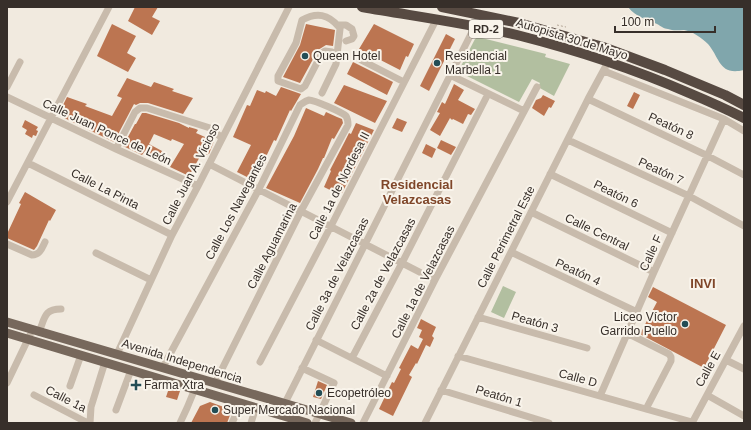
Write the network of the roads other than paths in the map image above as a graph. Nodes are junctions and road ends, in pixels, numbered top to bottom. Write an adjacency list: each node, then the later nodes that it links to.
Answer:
1 (109, 7): 24 (street)
2 (289, 7): 29 (street, Calle Juan A. Vicioso)
3 (362, 7): 6 (highway, Autopista 30 de Mayo / RD-2)
4 (442, 7): 22 (highway, Autopista 30 de Mayo / RD-2)
5 (320, 11): 7 (street); 10 (street)
6 (436, 20): 8 (highway, Autopista 30 de Mayo / RD-2); 15 (street, Calle 1a de Nordesa II)
7 (338, 26): 9 (street); 10 (street)
8 (475, 26): 13 (highway, Autopista 30 de Mayo / RD-2); 14 (street, Calle 3a de Velazcasas)
9 (346, 42)
10 (337, 58): 18 (street)
11 (362, 60): 15 (street)
12 (20, 62): 16 (street)
13 (606, 66): 21 (street, Calle Perimetral Este); 25 (highway, Autopista 30 de Mayo / RD-2); 27 (street)
14 (450, 75): 19 (street); 49 (street, Calle 3a de Velazcasas)
15 (404, 82): 43 (street, Calle 1a de Nordesa II)
16 (7, 87)
17 (537, 87): 23 (street, Calle 1a de Velazcasas)
18 (322, 93)
19 (488, 94): 23 (street); 52 (street, Calle 2a de Velazcasas)
20 (7, 97): 24 (street, Calle Juan Ponce de León)
21 (588, 99): 30 (street, Calle Perimetral Este); 32 (street, Peatón 8)
22 (744, 105)
23 (524, 111): 55 (street, Calle 1a de Velazcasas)
24 (51, 118): 31 (street, Calle Juan Ponce de León); 33 (street)
25 (744, 118)
26 (348, 120): 38 (street, Calle Los Navegantes); 41 (street, Calle Aguamarina)
27 (724, 120): 28 (street); 32 (street, Calle F)
28 (744, 131)
29 (222, 138): 31 (street); 34 (street, Calle Juan A. Vicioso)
30 (568, 140): 35 (street, Calle Perimetral Este); 39 (street, Peatón 7)
31 (116, 149): 37 (street, Calle Juan Ponce de León)
32 (708, 156): 36 (street, Peatón 8); 39 (street, Calle F)
33 (28, 163): 40 (street); 46 (street, Calle La Pinta)
34 (209, 164): 37 (street, Calle Juan A. Vicioso); 38 (street)
35 (550, 174): 42 (street, Calle Perimetral Este); 45 (street, Peatón 6)
36 (744, 175)
37 (198, 186): 46 (street, Calle Juan A. Vicioso)
38 (259, 189): 41 (street); 74 (street, Calle Los Navegantes)
39 (689, 196): 44 (street, Peatón 7); 45 (street, Calle F)
40 (7, 202)
41 (301, 211): 43 (street); 81 (street, Calle Aguamarina)
42 (531, 212): 50 (street, Calle Perimetral Este); 53 (street, Calle Central)
43 (331, 226): 49 (street); 73 (street, Calle 1a de Nordesa II)
44 (744, 226)
45 (672, 234): 53 (street, Calle F)
46 (172, 235): 54 (street, Calle Juan A. Vicioso)
47 (45, 242): 48 (street)
48 (7, 244)
49 (365, 244): 52 (street); 65 (street, Calle 3a de Velazcasas)
50 (511, 252): 57 (street, Peatón 4); 58 (street, Calle Perimetral Este)
51 (96, 253): 54 (street)
52 (402, 263): 55 (street); 70 (street, Calle 2a de Velazcasas)
53 (654, 272): 57 (street, Calle F)
54 (151, 280): 67 (street, Calle Juan A. Vicioso)
55 (435, 280): 78 (street, Calle 1a de Velazcasas)
56 (61, 309): 61 (street)
57 (637, 312): 63 (street, Calle F)
58 (478, 317): 66 (street, Peatón 3); 69 (street, Calle Perimetral Este)
59 (7, 322): 61 (main road, Avenida Independencia)
60 (744, 326): 71 (street, Calle E)
61 (35, 330): 64 (street); 67 (main road, Avenida Independencia)
62 (7, 333): 64 (main road, Avenida Independencia)
63 (627, 334): 86 (street, Calle F); 91 (street)
64 (29, 340): 68 (main road, Avenida Independencia); 80 (street)
65 (316, 340): 70 (street); 75 (street, Calle 3a de Velazcasas)
66 (587, 348)
67 (117, 354): 74 (main road, Avenida Independencia)
68 (81, 355): 72 (main road, Avenida Independencia); 82 (street)
69 (458, 356): 84 (street, Calle Perimetral Este); 86 (street, Calle D)
70 (352, 358): 78 (street)
71 (726, 360): 76 (street); 87 (street, Calle E)
72 (105, 362): 77 (main road, Avenida Independencia); 95 (street)
73 (260, 362)
74 (163, 367): 79 (main road, Avenida Independencia)
75 (302, 368): 89 (street, Calle 3a de Velazcasas); 93 (street)
76 (744, 369)
77 (131, 370): 83 (main road, Avenida Independencia); 92 (street)
78 (387, 376): 102 (street, Calle 1a de Velazcasas)
79 (199, 379): 81 (main road, Avenida Independencia); 83 (street)
80 (7, 383)
81 (215, 383): 89 (main road, Avenida Independencia)
82 (70, 386)
83 (196, 389): 88 (main road, Avenida Independencia); 96 (street)
84 (441, 390): 103 (street, Calle Perimetral Este); 104 (street, Peatón 1)
85 (34, 395): 95 (street, Calle 1a)
86 (600, 396): 91 (street, Calle D)
87 (707, 396): 94 (street); 105 (street, Calle E)
88 (241, 403): 90 (main road, Avenida Independencia); 97 (street)
89 (285, 403): 93 (main road, Avenida Independencia)
90 (256, 407): 98 (street); 99 (main road, Avenida Independencia)
91 (646, 409): 105 (street, Calle D)
92 (116, 410)
93 (318, 414): 100 (street); 101 (main road, Avenida Independencia)
94 (744, 416)
95 (89, 423)
96 (180, 423)
97 (232, 423)
98 (251, 423)
99 (307, 423)
100 (314, 423)
101 (351, 423)
102 (363, 423)
103 (425, 423)
104 (549, 423)
105 (692, 423)

